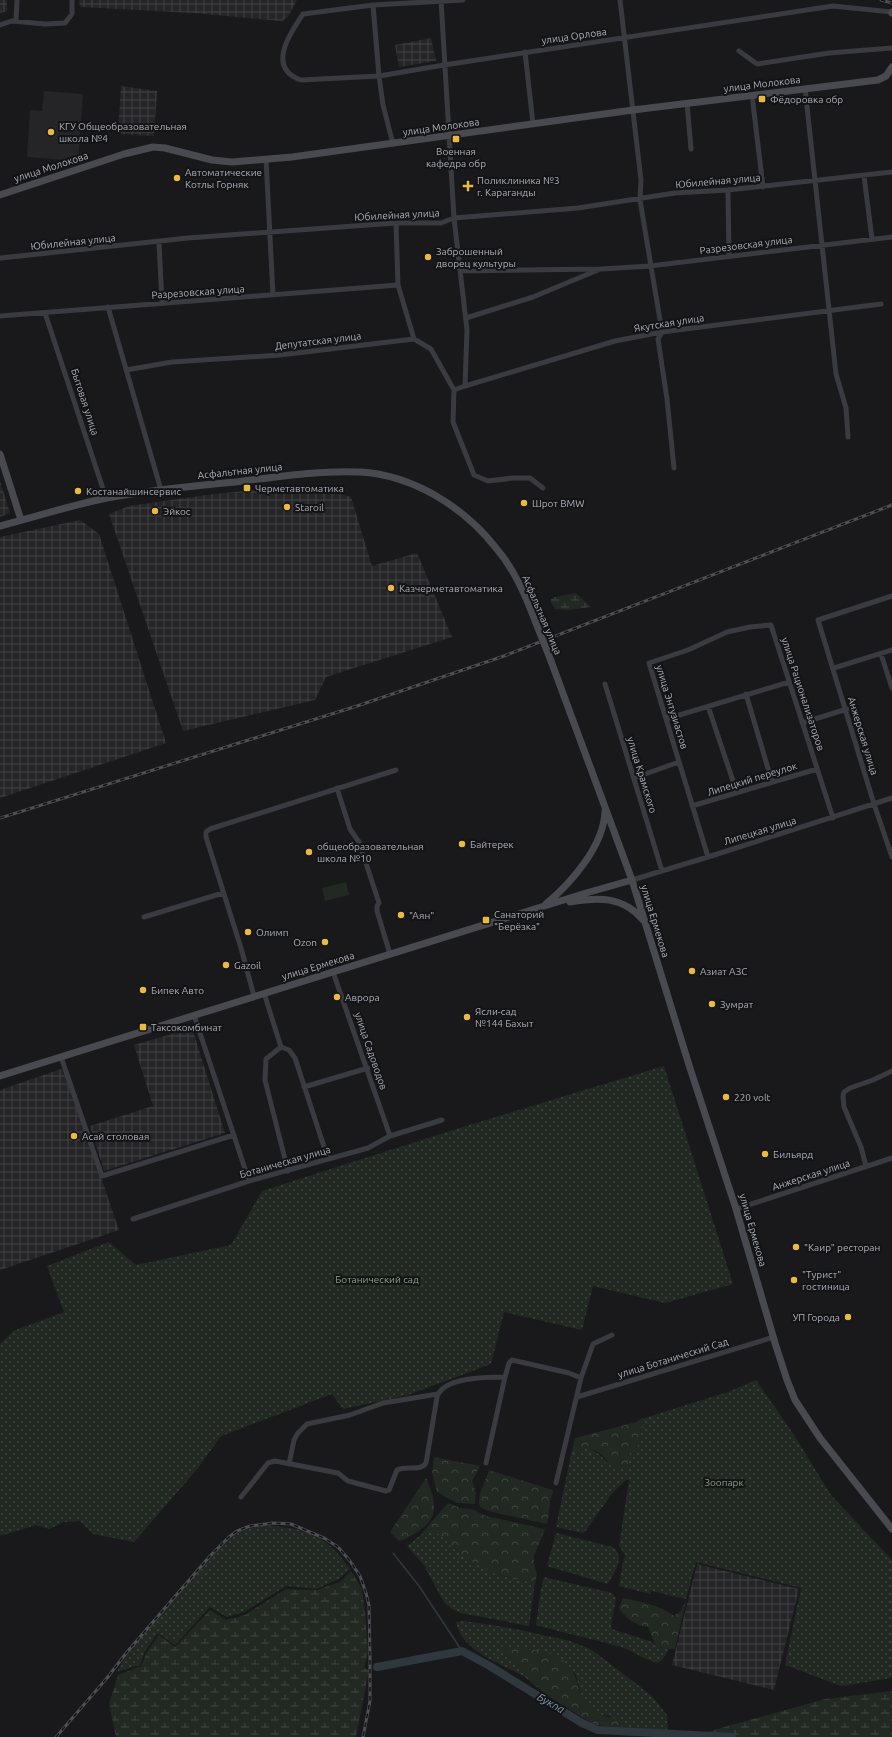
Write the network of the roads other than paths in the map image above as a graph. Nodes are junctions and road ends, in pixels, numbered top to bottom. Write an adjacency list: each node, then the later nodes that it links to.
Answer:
1 (17, 0): 8 (street)
2 (72, 0): 8 (street)
3 (441, 0): 4 (street); 6 (street); 14 (street)
4 (463, 0)
5 (620, 0): 10 (street)
6 (373, 5): 16 (street); 16 (street, улица Орлова)
7 (892, 12): 10 (street, улица Орлова)
8 (16, 21): 9 (street)
9 (0, 25)
10 (623, 38): 13 (street, улица Орлова); 22 (street)
11 (892, 48): 12 (street)
12 (739, 51)
13 (525, 52): 14 (street, улица Орлова); 23 (street)
14 (444, 64): 16 (street, улица Орлова); 24 (street)
15 (892, 67): 18 (main road)
16 (379, 76): 25 (street)
17 (892, 78): 18 (street, улица Молокова)
18 (878, 80): 19 (main road, улица Молокова)
19 (805, 88): 20 (main road, улица Молокова); 30 (street)
20 (752, 95): 21 (main road, улица Молокова); 31 (street)
21 (687, 103): 22 (main road, улица Молокова); 26 (street)
22 (633, 110): 23 (main road, улица Молокова); 34 (street)
23 (533, 124): 24 (main road, улица Молокова)
24 (449, 136): 25 (main road, улица Молокова); 35 (street)
25 (393, 144): 27 (main road, улица Молокова)
26 (691, 149)
27 (266, 159): 33 (main road, улица Молокова); 37 (street)
28 (892, 172): 29 (street, Юбилейная улица)
29 (864, 176): 30 (street, Юбилейная улица); 39 (street)
30 (815, 181): 31 (street, Юбилейная улица); 41 (street)
31 (763, 187): 32 (street, Юбилейная улица)
32 (728, 190): 34 (street, Юбилейная улица); 42 (street)
33 (0, 195)
34 (640, 200): 35 (street, Юбилейная улица); 44 (street)
35 (454, 218): 36 (street, Юбилейная улица); 46 (street)
36 (396, 223): 37 (street, Юбилейная улица); 47 (street)
37 (271, 233): 40 (street, Юбилейная улица); 48 (street)
38 (892, 237): 39 (street, Разрезовская улица)
39 (872, 239): 41 (street, Разрезовская улица)
40 (159, 242): 43 (street, Юбилейная улица); 49 (street)
41 (823, 246): 42 (street, Разрезовская улица); 52 (street)
42 (729, 256): 44 (street, Разрезовская улица)
43 (1, 258)
44 (650, 266): 45 (street, Разрезовская улица); 56 (street)
45 (601, 269): 46 (street, Разрезовская улица); 55 (street, Разрезовская улица)
46 (460, 271): 55 (street)
47 (398, 285): 48 (street, Разрезовская улица); 57 (street)
48 (273, 295): 49 (street, Разрезовская улица)
49 (162, 303): 51 (street, Разрезовская улица)
50 (881, 304): 52 (street, Якутская улица)
51 (108, 307): 53 (street, Разрезовская улица); 58 (street)
52 (830, 310): 56 (street, Якутская улица); 61 (street)
53 (45, 313): 54 (street, Разрезовская улица); 66 (street, Бытовая улица)
54 (0, 316)
55 (466, 318): 59 (street)
56 (662, 332): 59 (street, Якутская улица); 63 (street)
57 (414, 339): 58 (street, Депутатская улица); 60 (street)
58 (126, 370): 65 (street)
59 (465, 386): 60 (street, Якутская улица)
60 (454, 390): 64 (street)
61 (848, 437)
62 (0, 454): 67 (main road)
63 (674, 468)
64 (543, 488)
65 (161, 490): 66 (main road, Асфальтная улица); 92 (main road, Асфальтная улица, bridge)
66 (106, 498): 67 (main road, Асфальтная улица)
67 (21, 520): 68 (main road)
68 (0, 526)
69 (892, 596): 73 (street, Анжерская улица)
70 (771, 625): 74 (street, улица Рационализаторов); 80 (street, улица Энтузиастов)
71 (892, 650): 72 (street)
72 (881, 654): 73 (street); 76 (street)
73 (834, 668): 79 (street, Анжерская улица)
74 (789, 682): 77 (street); 81 (street, улица Рационализаторов)
75 (605, 684): 85 (street, улица Крамского)
76 (892, 688)
77 (746, 694): 78 (street); 86 (street)
78 (708, 706): 80 (street); 88 (street)
79 (846, 709): 81 (street); 90 (street, Анжерская улица)
80 (666, 719): 82 (street, улица Энтузиастов)
81 (802, 723): 83 (street, улица Рационализаторов)
82 (679, 762): 85 (street); 91 (street, улица Энтузиастов)
83 (817, 769): 86 (street, Липецкий переулок); 93 (street, улица Рационализаторов)
84 (396, 770): 87 (street)
85 (634, 778): 96 (street, улица Крамского)
86 (772, 782): 88 (street, Липецкий переулок)
87 (337, 788): 98 (street); 102 (street)
88 (737, 793): 91 (street, Липецкий переулок)
89 (892, 798): 90 (street, Липецкая улица)
90 (874, 804): 93 (street, Липецкая улица); 95 (street, Анжерская улица)
91 (692, 806): 94 (street, улица Энтузиастов)
92 (605, 807): 97 (main road, Асфальтная улица); 99 (main road)
93 (832, 818): 94 (street, Липецкая улица)
94 (708, 857): 96 (street, Липецкая улица)
95 (892, 857)
96 (662, 871): 97 (street, Липецкая улица)
97 (632, 880): 99 (main road, улица Ермекова); 101 (main road, улица Ермекова)
98 (224, 893): 100 (street); 105 (street)
99 (542, 908): 101 (main road); 102 (main road, улица Ермекова)
100 (144, 916)
101 (646, 923): 121 (main road, улица Ермекова)
102 (390, 954): 103 (main road, улица Ермекова)
103 (333, 972): 104 (main road, улица Ермекова); 109 (street, улица Садоводов)
104 (264, 993): 105 (main road, улица Ермекова); 107 (street)
105 (254, 996): 106 (main road, улица Ермекова)
106 (194, 1015): 108 (main road, улица Ермекова); 114 (street)
107 (281, 1047): 112 (street); 119 (street)
108 (62, 1057): 111 (main road, улица Ермекова); 114 (street)
109 (368, 1068): 112 (street); 115 (street, улица Садоводов)
110 (892, 1072): 118 (street)
111 (0, 1076)
112 (304, 1087): 117 (street)
113 (442, 1120): 115 (street, Ботаническая улица)
114 (234, 1135): 120 (street)
115 (390, 1136): 117 (street, Ботаническая улица)
116 (892, 1158): 118 (street, Анжерская улица)
117 (328, 1159): 119 (street, Ботаническая улица)
118 (866, 1166): 121 (street, Анжерская улица)
119 (288, 1171): 120 (street, Ботаническая улица)
120 (249, 1181): 122 (street, Ботаническая улица)
121 (736, 1209): 124 (main road, улица Ермекова)
122 (133, 1219)
123 (612, 1335): 126 (street)
124 (774, 1337): 128 (street, улица Ботанический Сад); 133 (main road, улица Ермекова)
125 (505, 1377): 126 (street); 127 (street); 129 (street)
126 (581, 1378): 128 (street)
127 (438, 1394): 130 (street); 130 (street)
128 (577, 1397): 131 (street)
129 (486, 1463)
130 (289, 1464): 132 (street)
131 (556, 1483)
132 (241, 1496)
133 (892, 1530)

